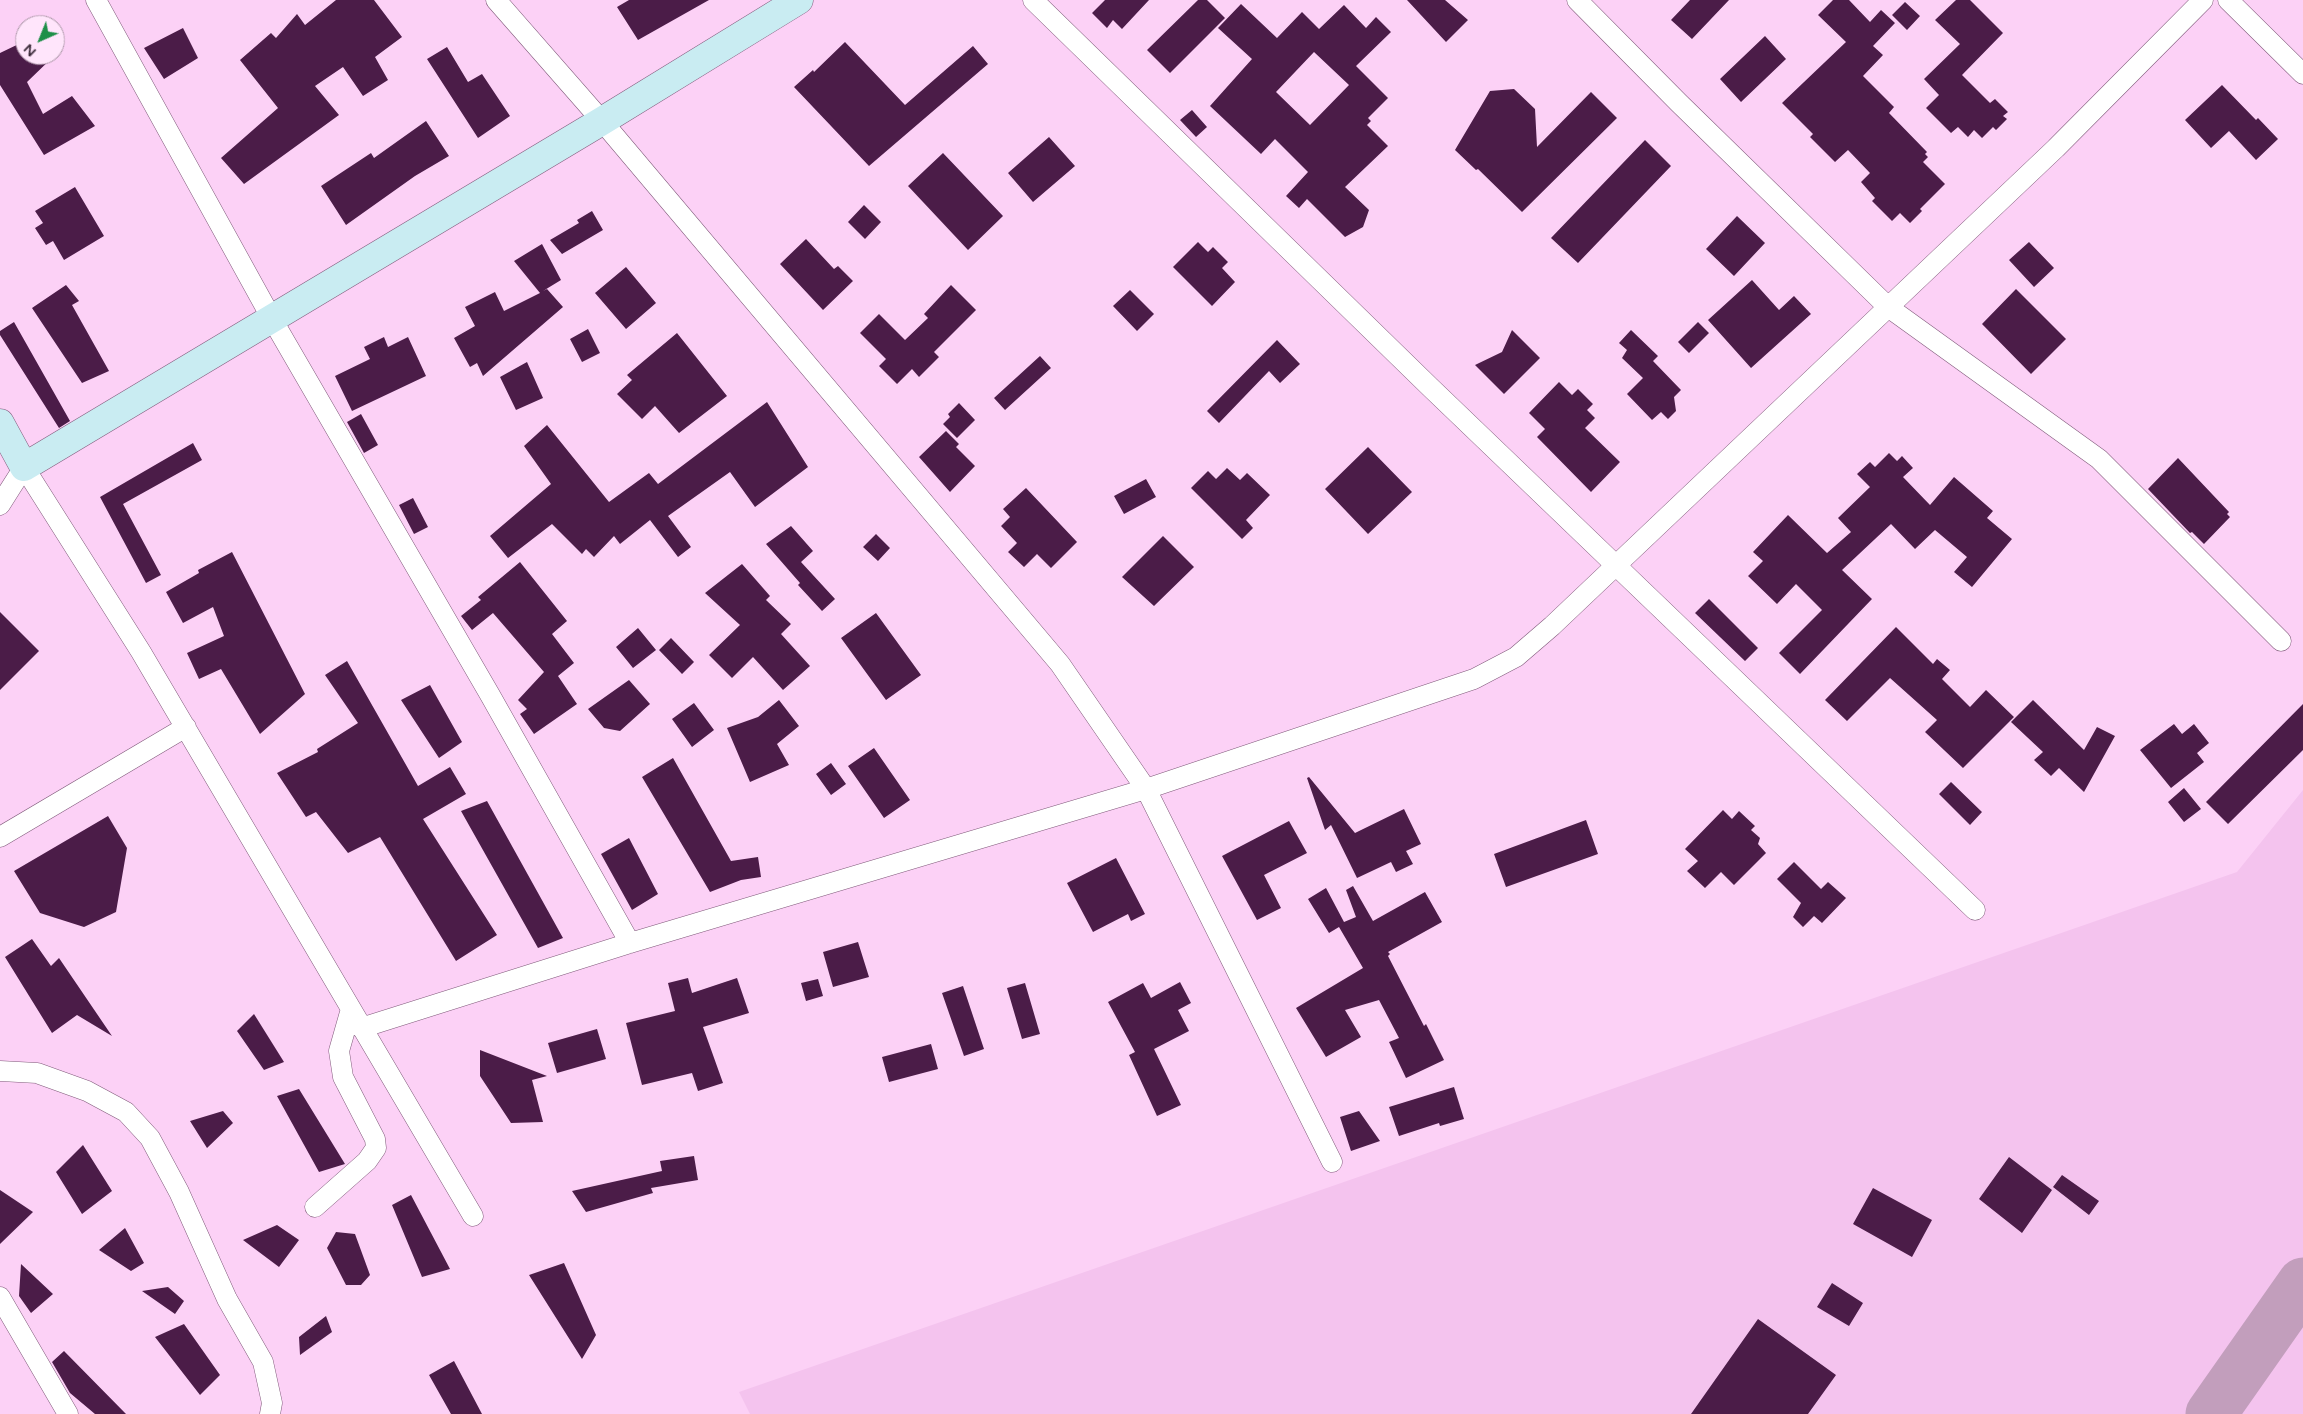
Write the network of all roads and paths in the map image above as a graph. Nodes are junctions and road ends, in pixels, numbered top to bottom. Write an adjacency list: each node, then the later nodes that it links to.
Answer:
1 (96, 0): 11 (street)
2 (496, 0): 9 (street)
3 (799, 0): 9 (street)
4 (1033, 0): 15 (street)
5 (1577, 0): 10 (street)
6 (2203, 0): 10 (street)
7 (2228, 0): 8 (street)
8 (2303, 74)
9 (602, 121): 11 (street); 18 (street)
10 (1888, 307): 15 (street); 16 (street)
11 (272, 319): 13 (street); 21 (street)
12 (0, 423): 13 (street)
13 (24, 467): 14 (street); 17 (street)
14 (0, 505)
15 (1616, 565): 18 (street); 20 (street)
16 (2281, 640)
17 (186, 727): 19 (street); 22 (street)
18 (1146, 788): 21 (street); 25 (street)
19 (0, 837)
20 (1975, 910)
21 (630, 944): 23 (street)
22 (351, 1009): 23 (street); 26 (street)
23 (361, 1028): 27 (street)
24 (0, 1071): 30 (street)
25 (1332, 1162)
26 (316, 1207)
27 (473, 1216)
28 (0, 1297): 29 (street)
29 (68, 1414)
30 (270, 1414)

